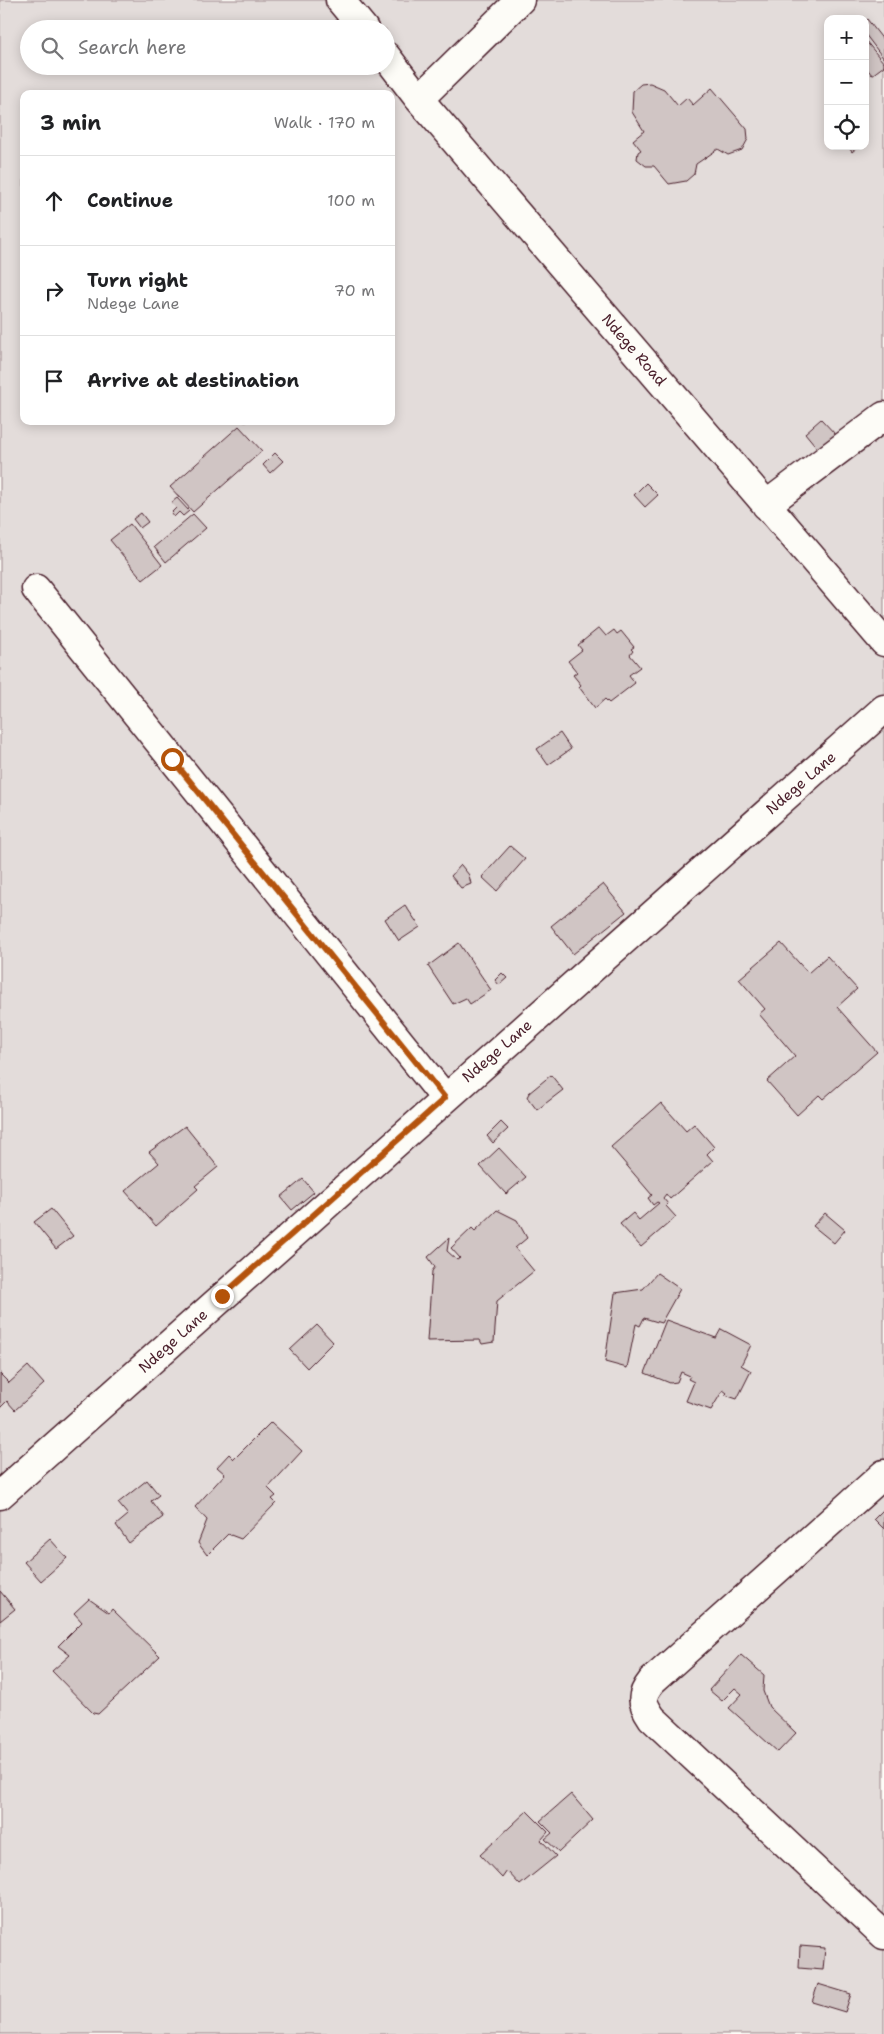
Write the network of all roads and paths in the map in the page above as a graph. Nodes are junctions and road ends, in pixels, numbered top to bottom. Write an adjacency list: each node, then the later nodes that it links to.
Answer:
1 (340, 0): 3 (street)
2 (520, 0): 5 (street)
3 (357, 20)
4 (395, 68): 5 (street, Ndege Road)
5 (419, 99): 7 (street, Ndege Road)
6 (884, 416): 7 (street)
7 (766, 505): 9 (street, Ndege Road)
8 (36, 589): 11 (street)
9 (884, 642)
10 (884, 710): 11 (street, Ndege Lane)
11 (445, 1098): 13 (street, Ndege Lane)
12 (884, 1474): 14 (street)
13 (0, 1495)
14 (884, 1935)

